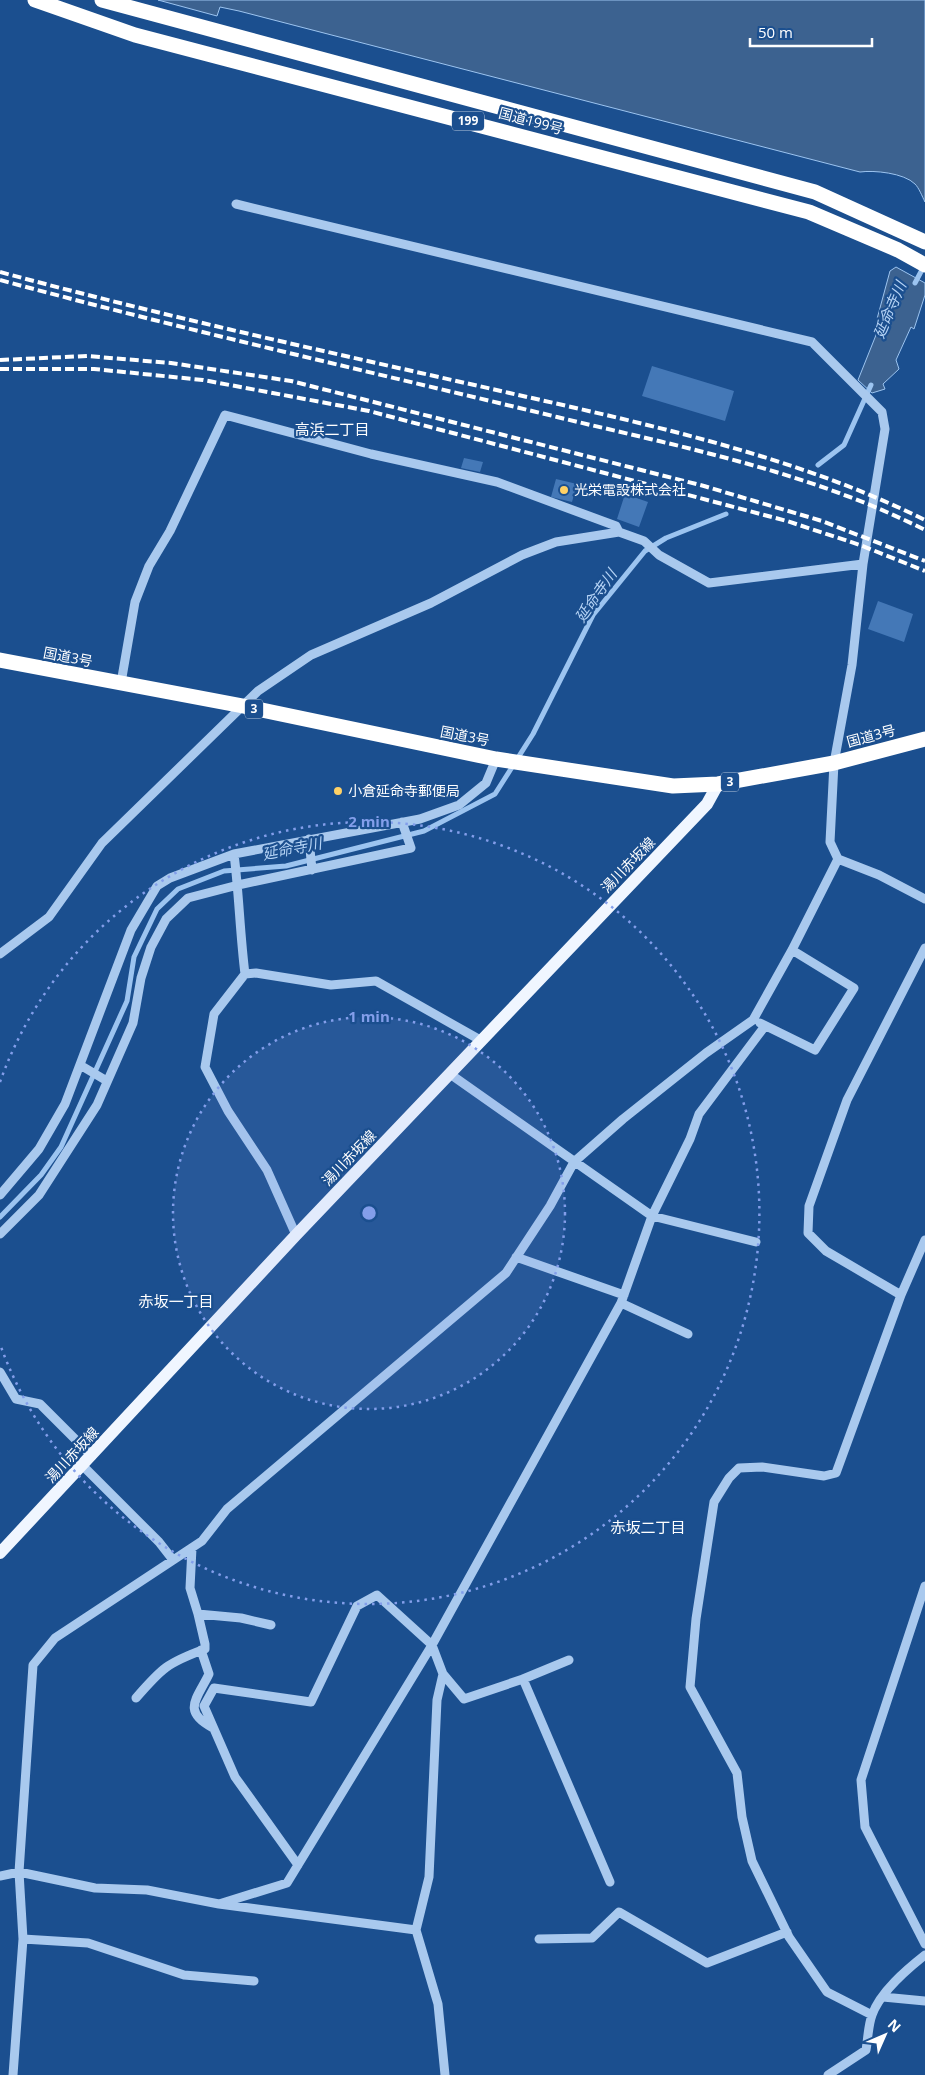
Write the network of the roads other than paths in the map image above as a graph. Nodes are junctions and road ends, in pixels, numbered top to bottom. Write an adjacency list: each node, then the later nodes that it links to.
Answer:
1 (35, 0): 5 (highway, 国道199号 / 199)
2 (102, 0): 4 (highway, 国道199号 / 199)
3 (236, 204): 7 (street)
4 (925, 242)
5 (925, 266)
6 (619, 532): 7 (street); 9 (street); 10 (street)
7 (863, 564): 13 (street)
8 (0, 660): 9 (highway, 国道3号 / 3)
9 (121, 683): 10 (highway, 国道3号 / 3)
10 (243, 706): 12 (highway, 国道3号 / 3); 24 (street)
11 (925, 738): 13 (highway, 国道3号 / 3)
12 (501, 760): 14 (highway, 国道3号 / 3); 15 (street)
13 (834, 763): 14 (highway, 国道3号 / 3); 18 (street)
14 (718, 784): 28 (main road, 湯川赤坂線)
15 (402, 822): 16 (street); 19 (street)
16 (310, 838): 17 (street); 19 (street)
17 (234, 854): 20 (street); 29 (street)
18 (838, 859): 21 (street); 23 (street)
19 (312, 870): 20 (street)
20 (238, 885): 25 (street); 31 (street)
21 (925, 900)
22 (925, 948): 40 (street)
23 (792, 950): 26 (street); 27 (street)
24 (0, 954)
25 (245, 974): 28 (street); 36 (street)
26 (753, 1020): 27 (street); 32 (street)
27 (765, 1026): 34 (street)
28 (482, 1041): 30 (main road, 湯川赤坂線)
29 (80, 1065): 31 (street); 33 (street)
30 (450, 1074): 32 (street); 36 (main road, 湯川赤坂線)
31 (107, 1081): 35 (street)
32 (574, 1162): 34 (street); 39 (street)
33 (0, 1195)
34 (652, 1216): 38 (street); 41 (street)
35 (0, 1234)
36 (296, 1235): 44 (main road, 湯川赤坂線)
37 (925, 1240): 40 (street)
38 (756, 1242)
39 (516, 1257): 41 (street); 46 (street)
40 (901, 1294): 65 (street)
41 (623, 1299): 42 (street); 52 (street)
42 (688, 1334)
43 (0, 1372): 44 (street)
44 (92, 1456): 45 (main road, 湯川赤坂線)
45 (83, 1466): 47 (main road, 湯川赤坂線); 48 (street)
46 (192, 1548): 48 (street); 50 (street)
47 (0, 1553)
48 (173, 1560): 60 (street)
49 (925, 1586): 68 (street)
50 (198, 1614): 51 (street); 53 (street)
51 (271, 1625)
52 (432, 1645): 55 (street); 58 (street); 59 (street)
53 (202, 1650): 57 (street); 58 (street)
54 (568, 1660): 56 (street)
55 (442, 1674): 56 (street); 64 (street)
56 (524, 1679): 62 (street)
57 (136, 1698)
58 (213, 1728): 59 (street)
59 (298, 1864): 63 (street)
60 (19, 1872): 61 (street); 63 (street); 66 (street)
61 (0, 1876)
62 (610, 1882)
63 (219, 1904): 64 (street)
64 (416, 1930): 75 (street)
65 (787, 1932): 67 (street); 73 (street)
66 (23, 1939): 70 (street); 74 (street)
67 (539, 1939)
68 (925, 1944)
69 (925, 1955): 71 (street)
70 (254, 1981)
71 (883, 1997): 72 (street); 73 (street)
72 (925, 2001)
73 (872, 2015): 76 (street)
74 (13, 2075)
75 (444, 2075)
76 (828, 2075)

